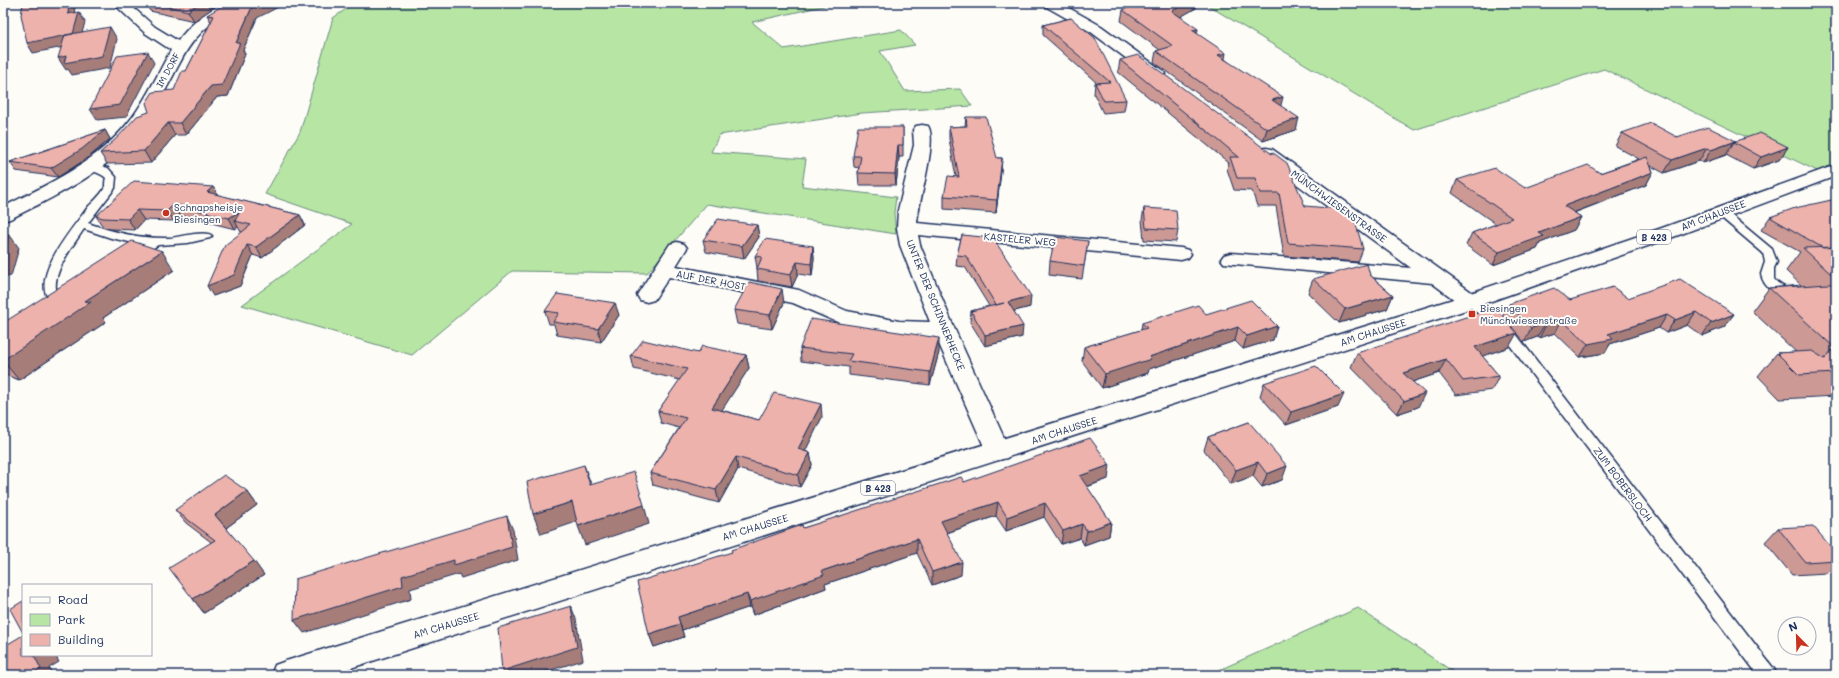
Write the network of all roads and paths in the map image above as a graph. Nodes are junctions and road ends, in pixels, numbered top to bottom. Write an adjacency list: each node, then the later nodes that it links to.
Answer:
1 (120, 3): 5 (street)
2 (238, 3): 4 (street, IM DORF)
3 (1050, 3): 7 (street)
4 (210, 18): 5 (street); 6 (street, IM DORF)
5 (150, 30): 6 (street)
6 (180, 49): 10 (street, IM DORF)
7 (1170, 84)
8 (922, 130): 15 (street, UNTER DER SCHINNERHECKE)
9 (1252, 143): 23 (street, MÜNCHWIESENSTRASSE)
10 (91, 166): 13 (street, IM DORF); 14 (lane)
11 (1836, 170): 12 (street, AM CHAUSSEE / B 423)
12 (1720, 212): 26 (lane); 27 (street, AM CHAUSSEE / B 423)
13 (3, 215)
14 (82, 225): 17 (lane); 28 (lane)
15 (907, 228): 19 (street, KASTELER WEG); 30 (street, UNTER DER SCHINNERHECKE)
16 (206, 236): 17 (lane)
17 (154, 243): 21 (lane)
18 (677, 248): 22 (street, AUF DER HOST)
19 (1181, 254)
20 (1231, 260): 23 (street)
21 (120, 265)
22 (664, 270): 24 (street, AUF DER HOST); 30 (street, AUF DER HOST)
23 (1436, 277): 27 (street, MÜNCHWIESENSTRASSE)
24 (647, 295)
25 (74, 296): 28 (lane)
26 (1800, 299)
27 (1470, 301): 31 (street, AM CHAUSSEE / B 423); 33 (lane, ZUM BOBERSLOCH)
28 (61, 304): 29 (lane)
29 (48, 313)
30 (944, 330): 31 (street, UNTER DER SCHINNERHECKE)
31 (998, 451): 32 (street, AM CHAUSSEE / B 423)
32 (286, 675)
33 (1768, 675)

